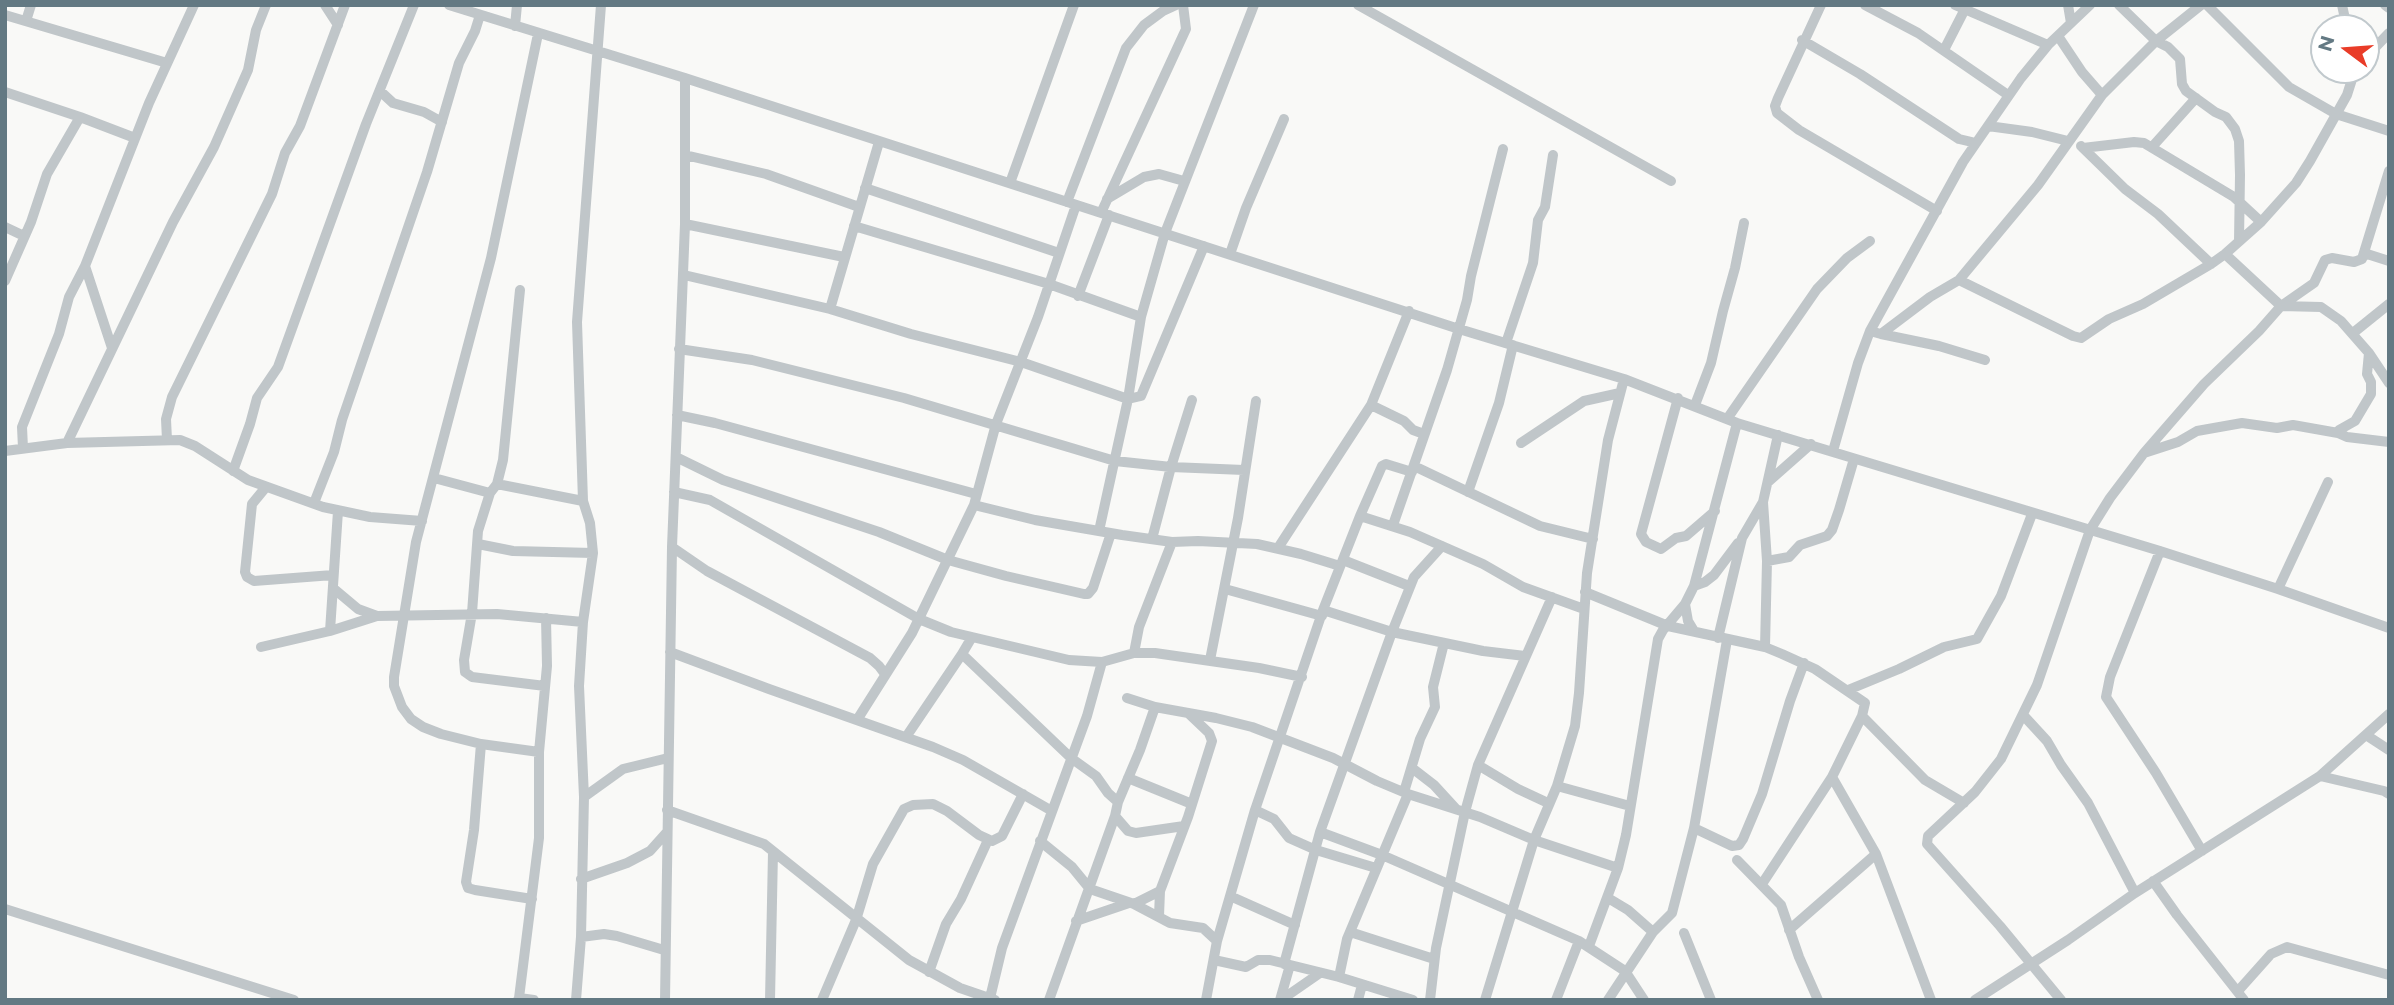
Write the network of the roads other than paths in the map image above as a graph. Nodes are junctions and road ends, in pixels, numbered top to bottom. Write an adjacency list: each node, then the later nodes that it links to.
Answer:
1 (30, 5): 25 (street)
2 (194, 5): 36 (street)
3 (266, 5): 105 (street)
4 (325, 5): 27 (street)
5 (345, 5): 27 (street)
6 (414, 5): 39 (street)
7 (449, 5): 24 (street)
8 (517, 5): 28 (street)
9 (600, 5): 35 (street)
10 (1074, 5): 64 (street)
11 (1177, 5): 67 (street)
12 (1183, 5): 66 (street)
13 (1254, 5): 62 (street)
14 (1358, 5): 63 (street)
15 (1821, 5): 31 (street)
16 (2067, 5): 26 (street)
17 (2119, 5): 32 (street)
18 (2201, 5): 32 (street)
19 (2207, 5): 44 (street)
20 (1870, 6): 34 (street)
21 (1960, 7): 33 (street); 34 (street)
22 (2086, 7): 26 (street)
23 (5, 15): 25 (street)
24 (480, 15): 28 (street); 47 (street)
25 (26, 21): 36 (street)
26 (2071, 23): 30 (street)
27 (338, 25): 125 (street)
28 (515, 26): 29 (street)
29 (538, 34): 35 (street); 141 (street)
30 (2058, 36): 33 (street); 42 (street)
31 (1802, 40): 51 (street); 70 (street)
32 (2156, 41): 42 (street); 43 (street)
33 (2048, 45): 41 (street)
34 (1944, 50): 41 (street)
35 (596, 51): 37 (street); 149 (street)
36 (167, 64): 50 (street)
37 (685, 78): 52 (street); 58 (street)
38 (2351, 84): 44 (street)
39 (380, 91): 47 (street); 140 (street)
40 (6, 93): 45 (street)
41 (2008, 95): 48 (street)
42 (2102, 95): 53 (street)
43 (2196, 98): 55 (street); 68 (street)
44 (2336, 114): 49 (street); 72 (street)
45 (80, 117): 50 (street); 78 (street)
46 (1284, 119): 84 (street)
47 (442, 122): 151 (street)
48 (1988, 126): 53 (street); 54 (street)
49 (2389, 131)
50 (135, 138): 89 (street)
51 (1959, 139): 54 (street); 60 (street)
52 (879, 142): 64 (street); 65 (street)
53 (2067, 143): 56 (street); 91 (street)
54 (1976, 144): 60 (street)
55 (2152, 147): 56 (street); 68 (street)
56 (2083, 148): 88 (street)
57 (1503, 149): 101 (street)
58 (685, 155): 69 (street); 74 (street)
59 (1553, 155): 104 (street)
60 (1963, 162): 70 (street)
61 (2389, 171): 83 (street)
62 (1184, 181): 66 (street); 77 (street)
63 (1671, 181)
64 (1010, 183): 67 (street)
65 (865, 188): 69 (street); 82 (street)
66 (1107, 199): 71 (street)
67 (1071, 203): 71 (street); 82 (street)
68 (2241, 203): 72 (street); 80 (street)
69 (859, 207): 75 (street)
70 (1937, 212): 102 (street)
71 (1105, 214): 77 (street); 95 (street)
72 (2261, 222): 80 (street)
73 (1744, 223): 118 (street)
74 (685, 224): 86 (street); 90 (street)
75 (854, 226): 86 (street); 93 (street)
76 (5, 227): 78 (street)
77 (1165, 233): 81 (street); 100 (street)
78 (24, 236): 92 (street)
79 (1870, 241): 120 (street)
80 (2239, 241): 85 (street)
81 (1204, 246): 84 (street); 114 (street)
82 (1059, 253): 93 (street)
83 (2364, 253): 87 (street); 97 (street)
84 (1230, 254): 99 (street)
85 (2225, 254): 88 (street); 97 (street)
86 (844, 257): 98 (street)
87 (2389, 261)
88 (2211, 264): 91 (street)
89 (86, 267): 105 (street); 130 (street)
90 (684, 275): 98 (street); 106 (street)
91 (1959, 280): 102 (street)
92 (5, 281)
93 (1049, 284): 95 (street); 109 (street)
94 (520, 290): 145 (street)
95 (1078, 296): 100 (street)
96 (2389, 304): 103 (street)
97 (2281, 306): 103 (street); 133 (street)
98 (830, 309): 109 (street)
99 (1409, 311): 101 (street); 117 (street)
100 (1141, 317): 114 (street)
101 (1459, 329): 104 (street); 123 (street)
102 (1875, 332): 108 (street); 132 (street)
103 (2353, 334): 107 (street)
104 (1509, 344): 110 (street); 147 (street)
105 (112, 348): 127 (street)
106 (679, 349): 119 (street); 121 (street)
107 (2369, 353): 111 (street); 122 (street)
108 (1985, 360)
109 (1021, 362): 114 (street); 121 (street)
110 (1624, 379): 112 (street); 113 (street)
111 (2389, 383)
112 (1620, 393): 128 (street); 163 (street)
113 (1678, 398): 118 (street); 153 (street)
114 (1128, 399): 136 (street)
115 (1192, 400): 137 (street)
116 (1256, 401): 139 (street)
117 (1371, 405): 123 (street); 169 (street)
118 (1695, 405): 120 (street)
119 (677, 415): 134 (street); 148 (street)
120 (1732, 421): 124 (street); 153 (street)
121 (996, 424): 136 (street); 148 (street)
122 (2338, 433): 126 (street); 133 (street)
123 (1424, 434): 138 (street)
124 (1778, 435): 129 (street); 142 (street)
125 (167, 440): 127 (street); 140 (street)
126 (2389, 442)
127 (67, 443): 130 (street)
128 (1521, 443)
129 (1811, 444): 132 (street); 142 (street)
130 (23, 448): 131 (street)
131 (5, 451)
132 (1833, 451): 135 (street)
133 (2144, 453): 158 (street)
134 (676, 457): 146 (street); 172 (street)
135 (1854, 459): 154 (street); 173 (street)
136 (1115, 461): 137 (street); 159 (street)
137 (1171, 467): 139 (street); 162 (street)
138 (1413, 469): 147 (street); 155 (street); 157 (street)
139 (1244, 470): 165 (street)
140 (233, 471): 144 (street)
141 (434, 478): 145 (street); 156 (street)
142 (1768, 482): 150 (street)
143 (2328, 482): 180 (street)
144 (266, 487): 151 (street); 175 (street)
145 (494, 488): 149 (street); 166 (street)
146 (674, 492): 168 (street); 190 (street)
147 (1468, 492): 163 (street)
148 (975, 500): 159 (street); 172 (street)
149 (583, 501): 171 (street)
150 (1763, 502): 161 (street); 173 (street)
151 (314, 503): 152 (street)
152 (338, 511): 156 (street); 175 (street)
153 (1715, 511): 177 (street)
154 (2032, 514): 158 (street); 211 (street)
155 (1360, 516): 157 (street); 174 (street)
156 (422, 521): 187 (street)
157 (1392, 525): 167 (street)
158 (2090, 530): 170 (street); 220 (street)
159 (1099, 531): 160 (street)
160 (1111, 533): 162 (street); 172 (street)
161 (1742, 538): 177 (street); 198 (street)
162 (1152, 539): 164 (street)
163 (1593, 539): 181 (street)
164 (1172, 542): 165 (street); 203 (street)
165 (1233, 542): 169 (street); 179 (street)
166 (478, 544): 171 (street); 185 (street)
167 (1442, 546): 176 (street); 182 (street)
168 (672, 547): 202 (street); 209 (street)
169 (1278, 548): 174 (street)
170 (2160, 551): 180 (street); 259 (street)
171 (593, 553): 191 (street)
172 (948, 560): 190 (street)
173 (1767, 561): 201 (street)
174 (1341, 563): 176 (street); 186 (street)
175 (333, 575): 178 (street)
176 (1409, 586): 196 (street)
177 (1694, 586): 183 (street)
178 (334, 588): 188 (street); 194 (street)
179 (1225, 589): 186 (street); 206 (street)
180 (2278, 589): 193 (street)
181 (1585, 592): 184 (street); 192 (street)
182 (1552, 597): 184 (street); 205 (street)
183 (1685, 604): 192 (street); 195 (street)
184 (1584, 609): 236 (street)
185 (472, 613): 187 (street); 189 (street); 212 (street)
186 (1323, 613): 196 (street); 210 (street)
187 (406, 615): 188 (street); 225 (street)
188 (377, 616): 194 (street)
189 (546, 618): 191 (street); 212 (street)
190 (919, 619): 197 (street); 209 (street)
191 (583, 622): 240 (street)
192 (1668, 626): 195 (street); 245 (street)
193 (2389, 628)
194 (330, 631): 200 (street)
195 (1694, 631): 198 (street)
196 (1392, 632): 199 (street); 230 (street)
197 (972, 637): 204 (street); 207 (street)
198 (1723, 639): 201 (street); 252 (street)
199 (1444, 643): 205 (street); 232 (street)
200 (261, 647)
201 (1765, 647): 208 (street)
202 (670, 652): 221 (street); 228 (street)
203 (1134, 653): 206 (street); 207 (street)
204 (962, 654): 223 (street); 229 (street)
205 (1525, 656): 231 (street)
206 (1210, 660): 210 (street)
207 (1102, 662): 229 (street)
208 (1804, 663): 213 (street); 252 (street)
209 (884, 674): 221 (street)
210 (1302, 677): 224 (street)
211 (1872, 680): 213 (street); 215 (street)
212 (545, 686): 227 (street)
213 (1848, 690): 215 (street)
214 (1127, 698): 216 (street)
215 (1865, 703): 219 (street)
216 (1155, 706): 217 (street); 235 (street)
217 (1188, 713): 224 (street); 244 (street)
218 (2389, 714): 222 (street)
219 (1861, 716): 234 (street); 243 (street)
220 (2024, 716): 243 (street); 272 (street)
221 (857, 720): 223 (street)
222 (2366, 735): 226 (street); 233 (street)
223 (906, 737): 238 (street)
224 (1281, 738): 230 (street); 247 (street)
225 (481, 744): 227 (street); 275 (street)
226 (2389, 750)
227 (539, 752): 275 (street)
228 (668, 758): 240 (street); 246 (street)
229 (1071, 758): 241 (street); 248 (street)
230 (1346, 764): 237 (street); 254 (street)
231 (1478, 765): 242 (street); 249 (street)
232 (1412, 768): 237 (street); 249 (street)
233 (2320, 776): 239 (street); 259 (street)
234 (1832, 777): 262 (street); 268 (street)
235 (1128, 778): 241 (street); 244 (street)
236 (1557, 786): 242 (street); 245 (street)
237 (1406, 793): 249 (street); 261 (street)
238 (1023, 794): 248 (street); 255 (street)
239 (2389, 794)
240 (584, 797): 266 (street)
241 (1118, 802): 250 (street)
242 (1548, 803): 256 (street)
243 (1964, 803): 293 (street)
244 (1192, 804): 251 (street)
245 (1630, 806): 265 (street)
246 (667, 810): 253 (street); 260 (street)
247 (1255, 810): 258 (street); 273 (street)
248 (1052, 811): 257 (street)
249 (1460, 811): 256 (street); 269 (street)
250 (1115, 816): 251 (street); 270 (street)
251 (1184, 826): 271 (street)
252 (1694, 828): 285 (street)
253 (667, 832): 266 (street); 290 (street)
254 (1320, 832): 258 (street); 261 (street)
255 (988, 840): 280 (street); 296 (street)
256 (1534, 840): 265 (street); 278 (street)
257 (1040, 841): 270 (street); 304 (street)
258 (1315, 850): 264 (street); 282 (street)
259 (2202, 851): 267 (street)
260 (773, 852): 280 (street); 309 (street)
261 (1382, 855): 264 (street); 269 (street)
262 (1876, 855): 283 (street); 323 (street)
263 (1737, 860): 268 (street)
264 (1376, 868): 284 (street)
265 (1618, 868): 274 (street)
266 (581, 879): 287 (street)
267 (2153, 881): 272 (street); 302 (street)
268 (1762, 884): 283 (street)
269 (1448, 886): 278 (street); 291 (street)
270 (1090, 889): 276 (street); 281 (street)
271 (1160, 891): 276 (street); 279 (street)
272 (2135, 892): 293 (street)
273 (1230, 896): 282 (street); 288 (street)
274 (1608, 898): 285 (street); 289 (street)
275 (532, 899): 303 (street)
276 (1132, 904): 279 (street); 281 (street)
277 (5, 909): 305 (street)
278 (1513, 912): 289 (street); 317 (street)
279 (1159, 916): 288 (street)
280 (856, 920): 296 (street); 310 (street)
281 (1076, 921): 311 (street)
282 (1295, 925): 294 (street)
283 (1789, 930): 322 (street)
284 (1350, 932): 291 (street); 299 (street)
285 (1653, 932): 295 (street)
286 (1684, 933): 321 (street)
287 (581, 937): 290 (street); 307 (street)
288 (1217, 941): 292 (street)
289 (1584, 944): 295 (street); 318 (street)
290 (664, 950): 308 (street)
291 (1434, 959): 316 (street)
292 (1214, 960): 294 (street); 312 (street)
293 (2032, 963): 301 (street); 325 (street)
294 (1287, 965): 297 (street); 313 (street)
295 (1625, 971): 319 (street); 320 (street)
296 (929, 972): 304 (street)
297 (1320, 973): 299 (street); 313 (street)
298 (2389, 975): 302 (street)
299 (1339, 977): 300 (street)
300 (1362, 985): 314 (street); 315 (street)
301 (1992, 995): 324 (street)
302 (2241, 995)
303 (518, 999): 306 (street)
304 (992, 999)
305 (294, 1000)
306 (534, 1000)
307 (576, 1000)
308 (665, 1000)
309 (770, 1000)
310 (822, 1000)
311 (1049, 1000)
312 (1206, 1000)
313 (1281, 1000)
314 (1358, 1000)
315 (1413, 1000)
316 (1430, 1000)
317 (1485, 1000)
318 (1556, 1000)
319 (1608, 1000)
320 (1644, 1000)
321 (1711, 1000)
322 (1818, 1000)
323 (1931, 1000)
324 (1975, 1000)
325 (2061, 1000)

